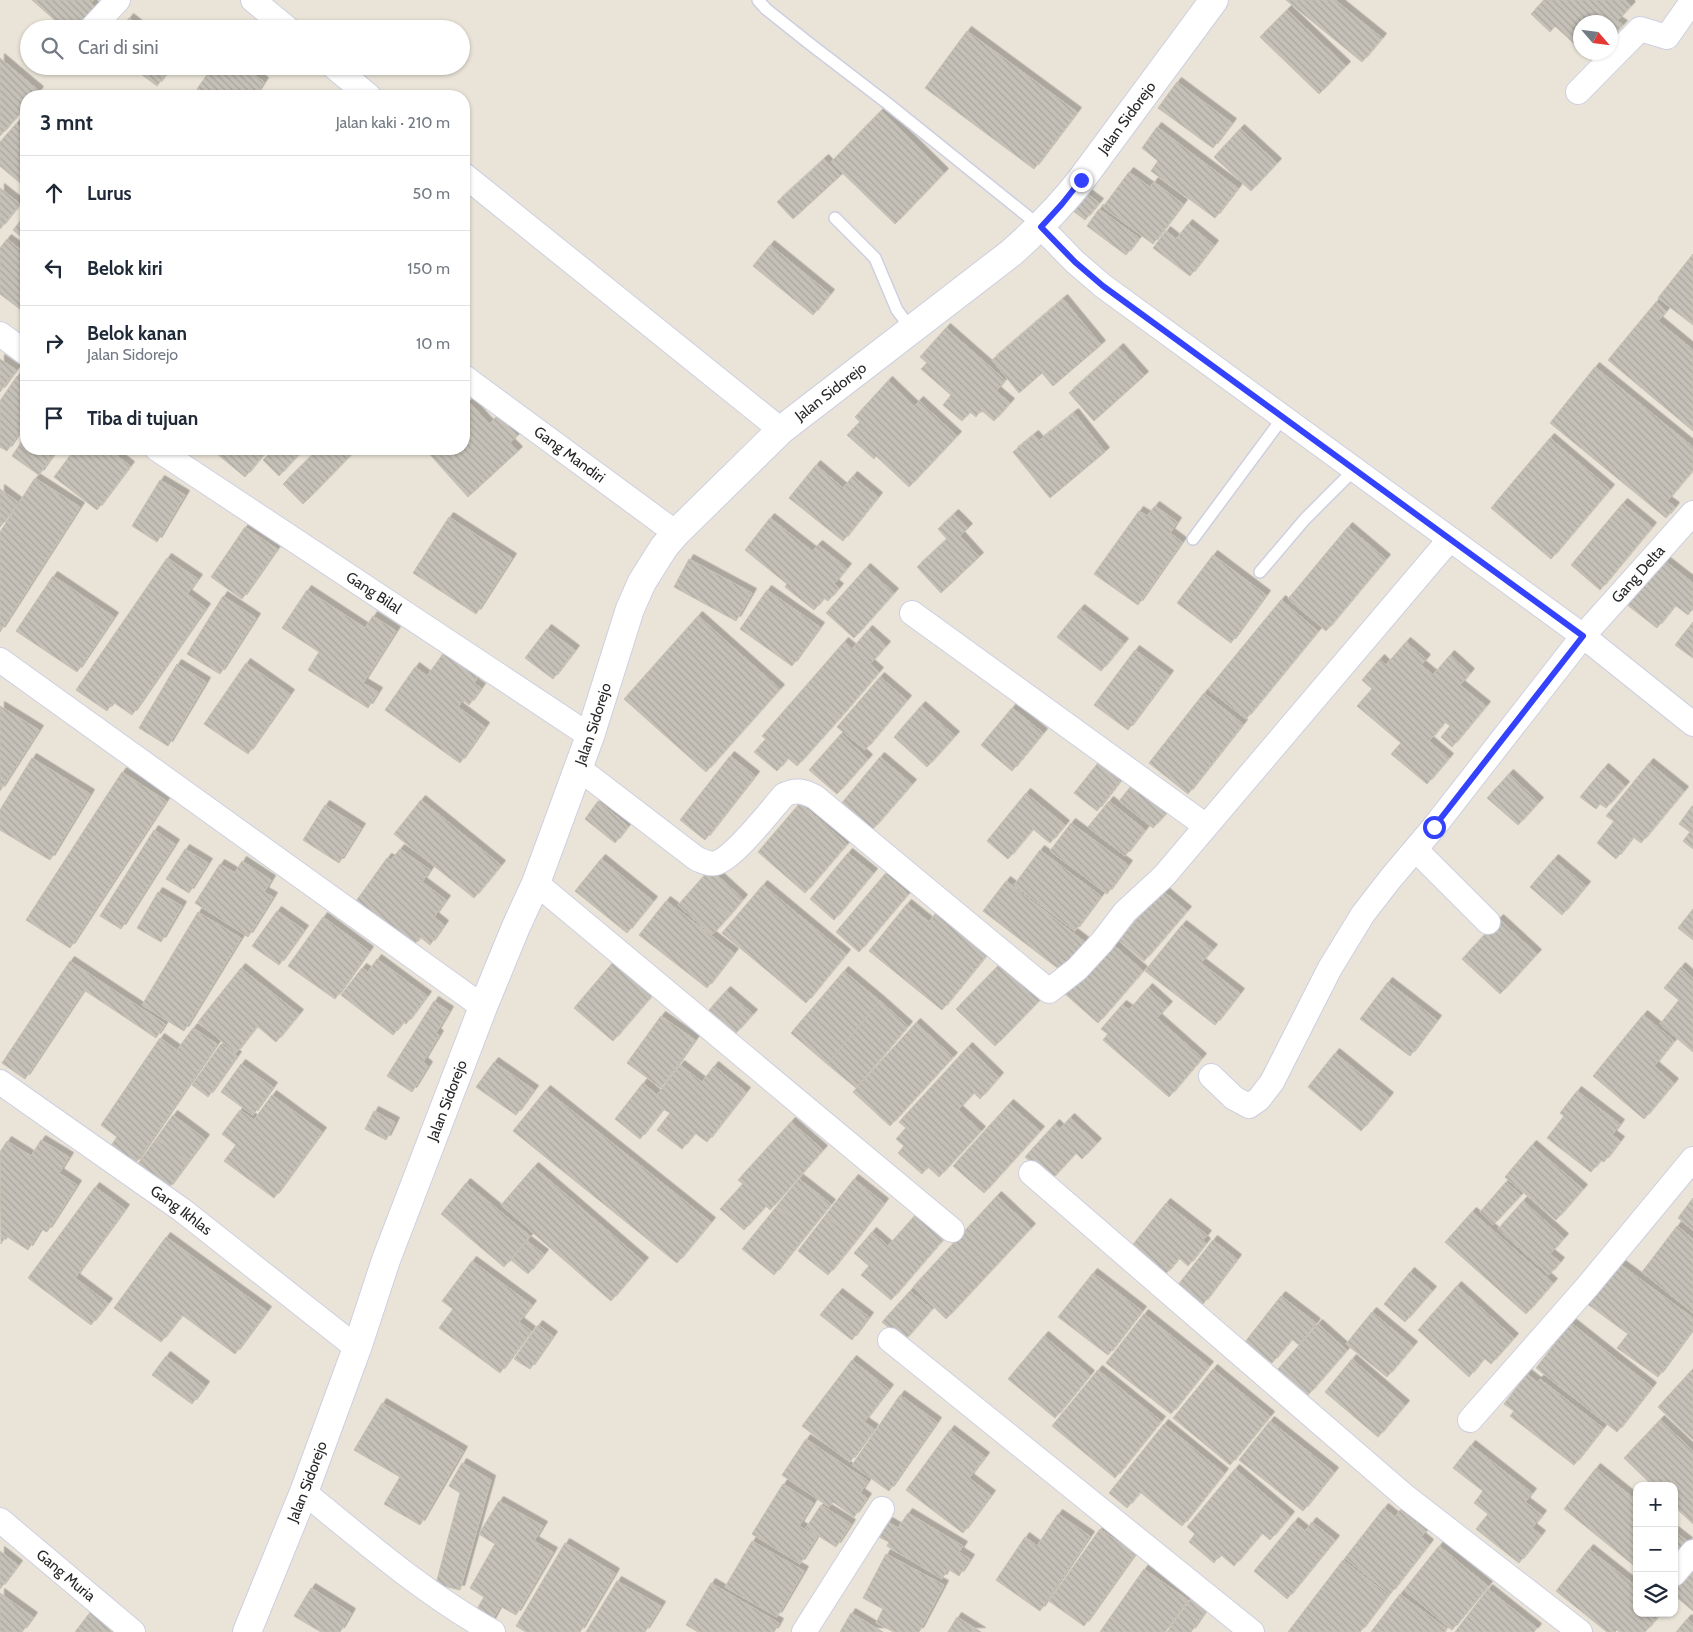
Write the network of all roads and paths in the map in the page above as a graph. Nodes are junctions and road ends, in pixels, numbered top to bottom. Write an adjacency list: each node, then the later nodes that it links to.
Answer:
1 (118, 0): 6 (street)
2 (253, 0): 7 (street)
3 (758, 0): 13 (lane)
4 (1214, 0): 13 (street, Jalan Sidorejo)
5 (1693, 0): 10 (street)
6 (99, 20)
7 (277, 20)
8 (344, 75): 9 (street)
9 (362, 90)
10 (1578, 92)
11 (470, 180): 19 (street)
12 (835, 218): 14 (lane)
13 (1041, 227): 14 (street, Jalan Sidorejo); 18 (street)
14 (912, 330): 19 (street, Jalan Sidorejo)
15 (0, 334): 16 (street)
16 (20, 349)
17 (470, 381): 23 (street, Gang Mandiri)
18 (1284, 416): 21 (street); 24 (lane)
19 (781, 430): 23 (street, Jalan Sidorejo)
20 (164, 455): 31 (street, Gang Bilal)
21 (1355, 469): 25 (street); 26 (lane)
22 (1693, 513): 28 (street, Gang Delta)
23 (676, 533): 31 (street, Jalan Sidorejo)
24 (1193, 539)
25 (1450, 539): 28 (street); 33 (street)
26 (1260, 572)
27 (912, 614): 33 (street)
28 (1583, 636): 30 (street); 34 (street, Gang Delta)
29 (0, 660): 37 (street)
30 (1693, 724)
31 (590, 736): 32 (street, Jalan Sidorejo)
32 (577, 767): 33 (street); 35 (street, Jalan Sidorejo)
33 (1206, 826)
34 (1416, 850): 36 (street); 38 (street, Gang Delta)
35 (536, 883): 37 (street, Jalan Sidorejo); 42 (street)
36 (1488, 922)
37 (483, 1007): 44 (street, Jalan Sidorejo)
38 (1211, 1076)
39 (0, 1082): 44 (street, Gang Ikhlas)
40 (1693, 1159): 45 (street)
41 (1031, 1173): 56 (street)
42 (952, 1230)
43 (890, 1340): 55 (street)
44 (358, 1348): 46 (street, Jalan Sidorejo)
45 (1470, 1420)
46 (304, 1492): 52 (street, Jalan Sidorejo); 53 (street)
47 (882, 1509): 54 (street)
48 (0, 1520): 51 (street, Gang Muria)
49 (1693, 1552): 50 (street)
50 (1676, 1572)
51 (133, 1632)
52 (247, 1632)
53 (493, 1632)
54 (804, 1632)
55 (1252, 1632)
56 (1580, 1632)

